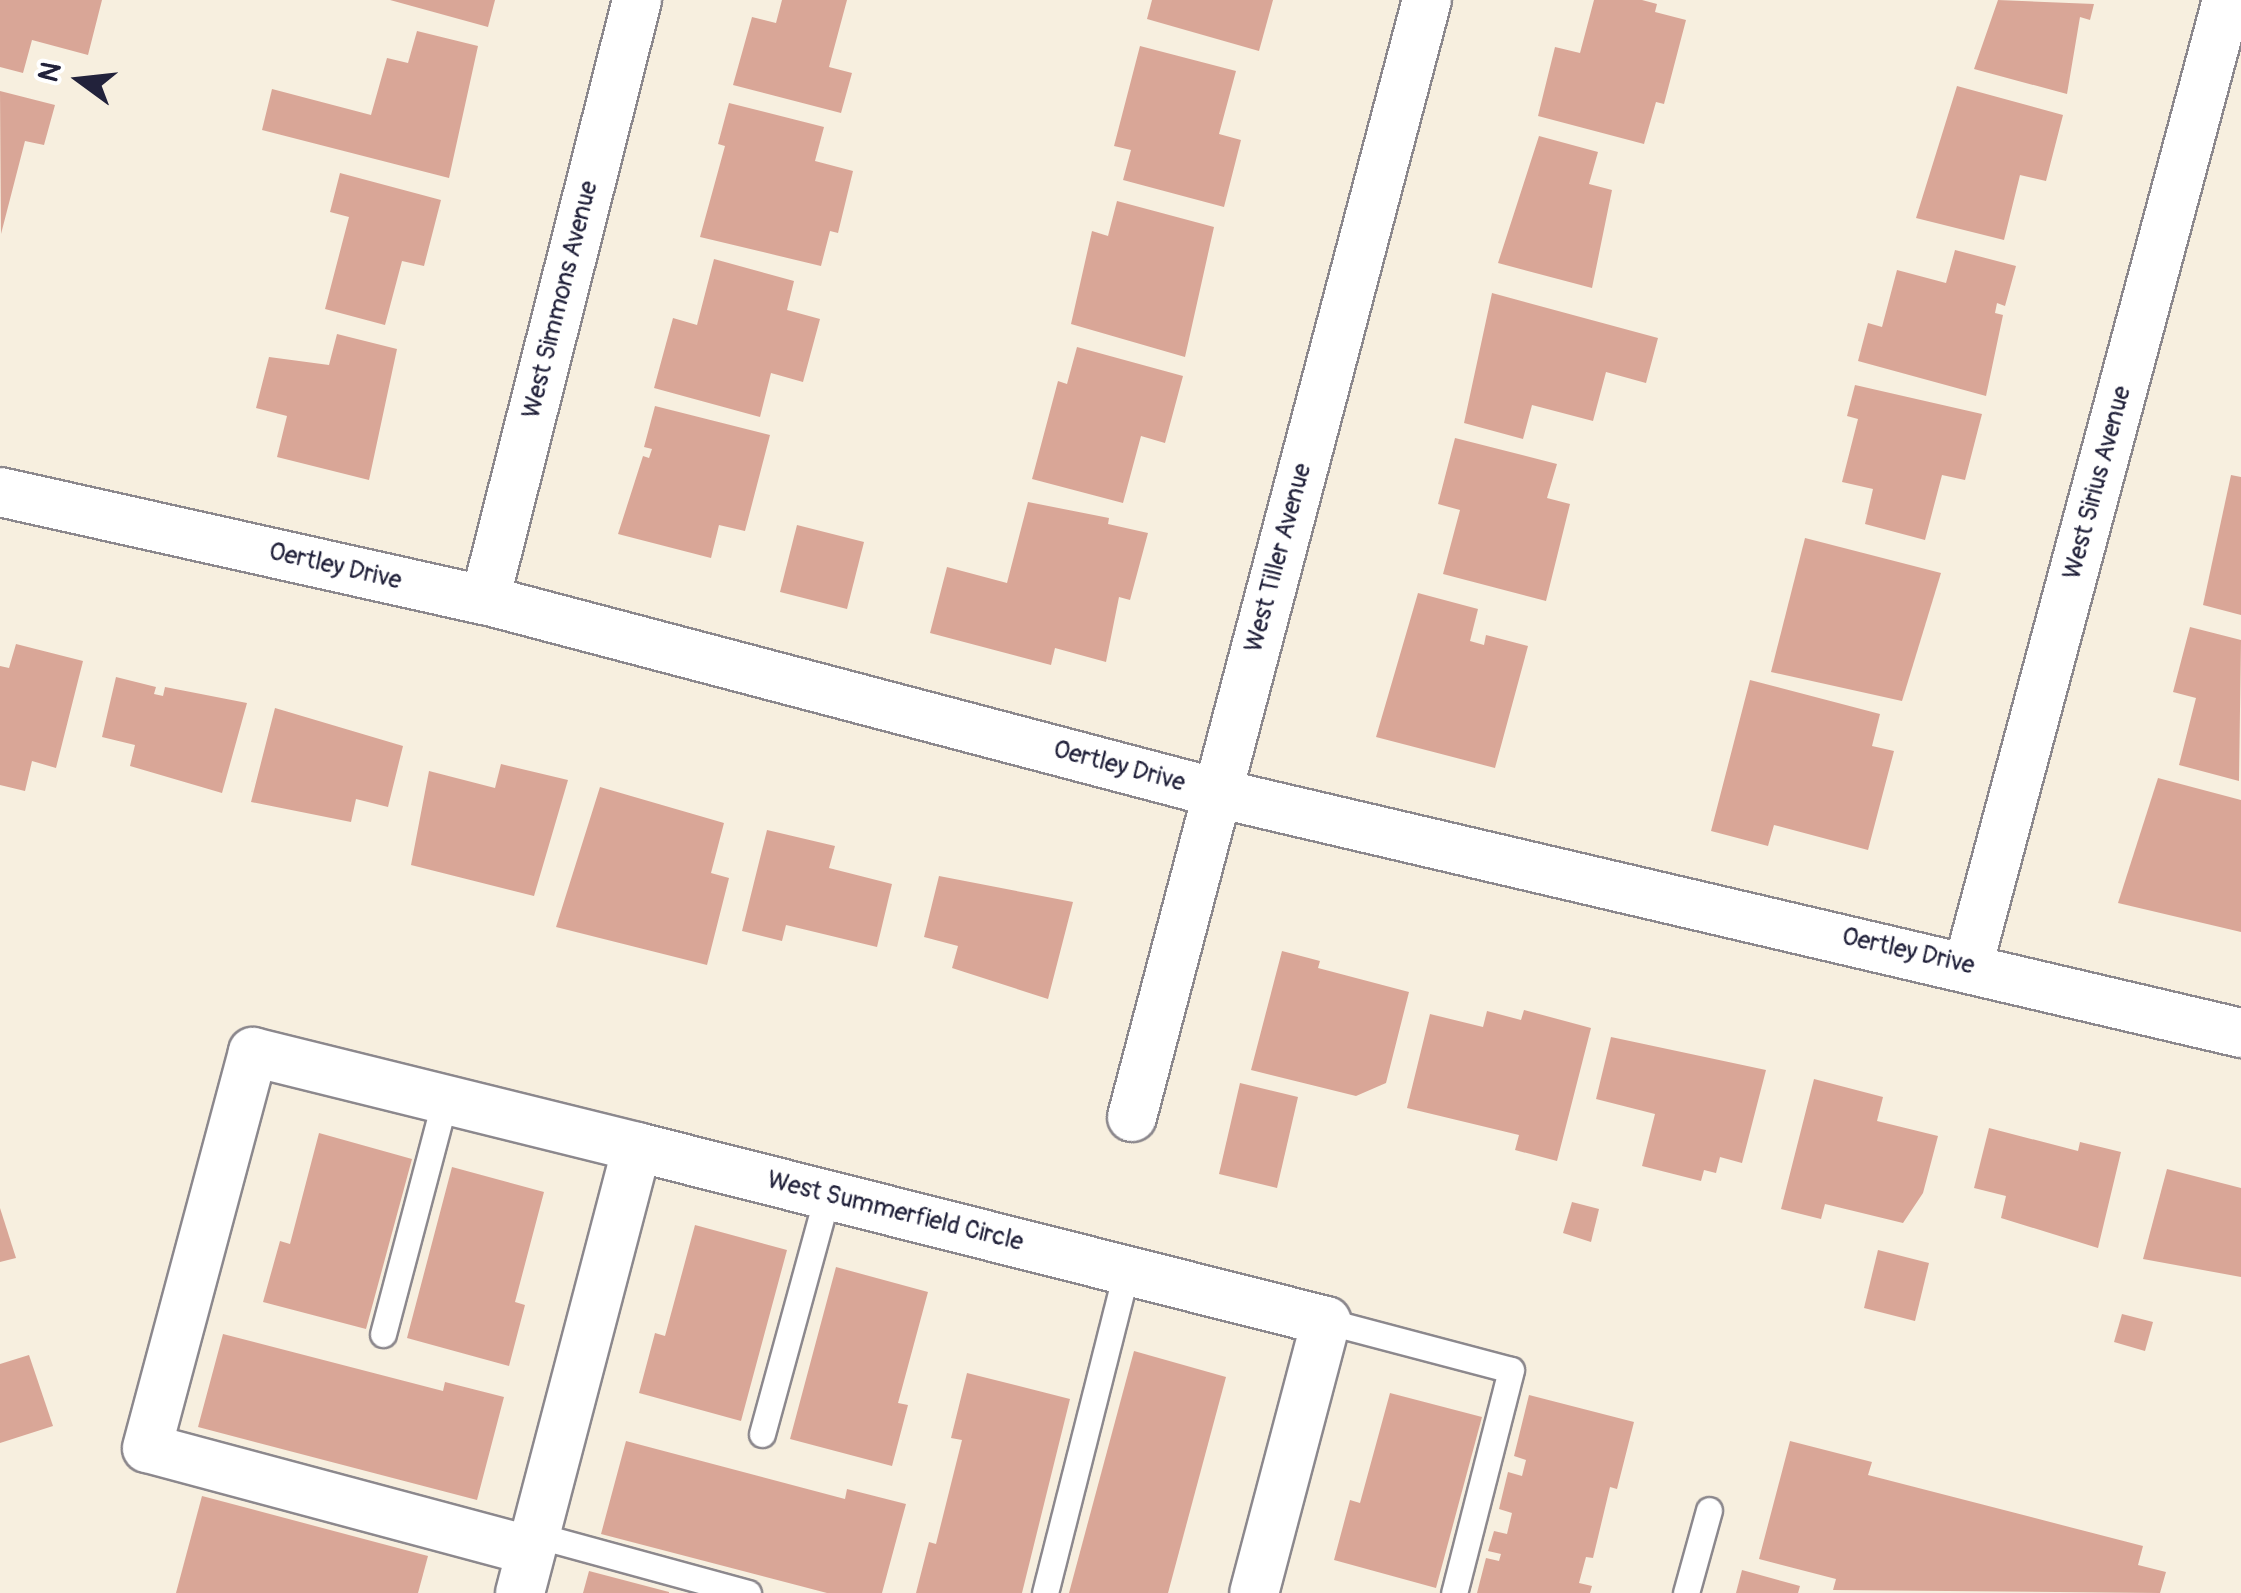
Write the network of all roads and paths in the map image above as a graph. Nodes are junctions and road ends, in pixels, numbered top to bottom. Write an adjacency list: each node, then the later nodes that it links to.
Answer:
1 (637, 0): 5 (street, West Simmons Avenue)
2 (1426, 0): 6 (street, West Tiller Avenue)
3 (2227, 0): 7 (street, West Sirius Avenue)
4 (0, 492): 5 (street, Oertley Drive)
5 (485, 600): 6 (street, Oertley Drive)
6 (1217, 793): 7 (street, Oertley Drive); 10 (street, West Tiller Avenue)
7 (1968, 966): 8 (street, Oertley Drive)
8 (2241, 1033)
9 (445, 1100): 11 (street, West Summerfield Circle); 15 (lane); 18 (street, West Summerfield Circle)
10 (1132, 1117)
11 (637, 1148): 12 (street, West Summerfield Circle); 18 (street)
12 (827, 1197): 13 (street, West Summerfield Circle); 16 (lane)
13 (1127, 1269): 14 (street, West Summerfield Circle); 20 (lane)
14 (1326, 1320): 21 (street); 22 (lane)
15 (383, 1334)
16 (762, 1434)
17 (1709, 1510): 23 (lane)
18 (527, 1559): 19 (lane)
19 (748, 1593)
20 (1045, 1593)
21 (1254, 1593)
22 (1454, 1593)
23 (1686, 1593)

